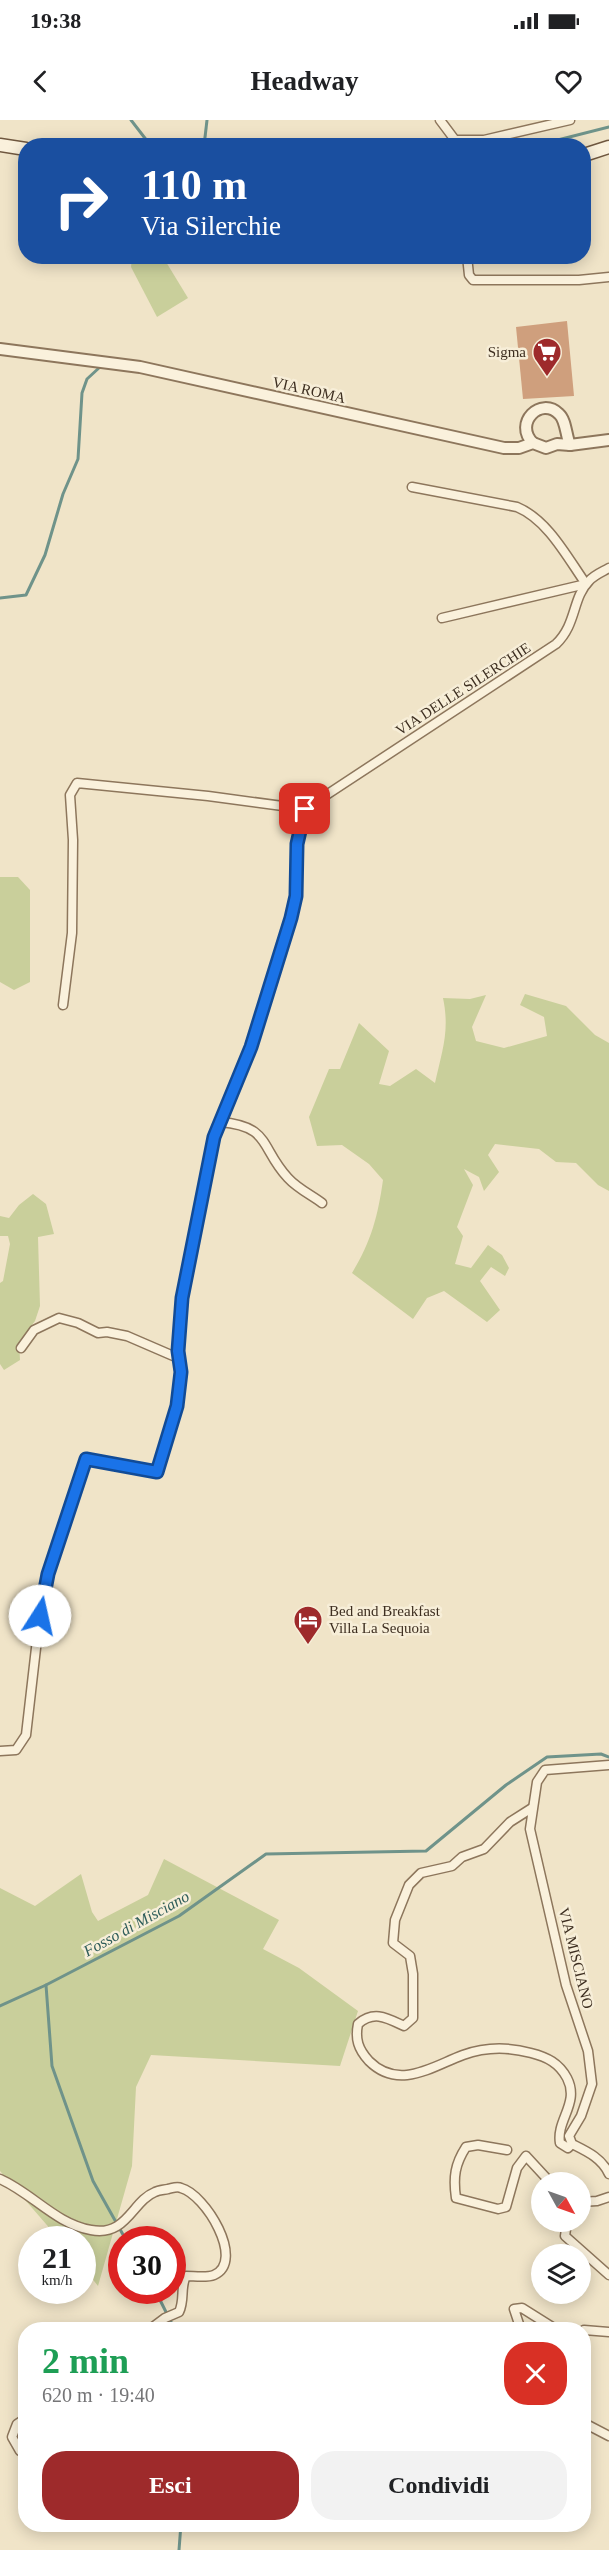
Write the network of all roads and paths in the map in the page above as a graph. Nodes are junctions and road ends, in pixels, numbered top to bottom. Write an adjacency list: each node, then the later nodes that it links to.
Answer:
1 (440, 120): 3 (street)
2 (570, 120): 4 (street)
3 (454, 138)
4 (493, 138)
5 (0, 145): 7 (main road)
6 (609, 147): 8 (main road)
7 (18, 148)
8 (591, 153)
9 (468, 264): 10 (street)
10 (609, 277)
11 (0, 349): 13 (street, VIA ROMA)
12 (564, 433): 13 (street); 15 (street); 16 (street)
13 (530, 439): 15 (street)
14 (609, 440): 16 (street)
15 (557, 444): 16 (street)
16 (570, 445)
17 (412, 487): 19 (street)
18 (609, 568): 19 (street)
19 (586, 584): 20 (street); 21 (street, VIA DELLE SILERCHIE)
20 (442, 618)
21 (305, 809): 22 (street); 23 (street)
22 (63, 1005)
23 (220, 1122): 24 (street); 26 (street)
24 (322, 1203)
25 (21, 1348): 26 (street)
26 (178, 1358): 27 (street)
27 (0, 1752)
28 (609, 1765): 29 (street, VIA MISCIANO)
29 (532, 1808): 30 (street, VIA MISCIANO); 30 (street)
30 (572, 2144): 33 (street)
31 (507, 2150): 32 (street)
32 (541, 2172)
33 (609, 2174)
34 (0, 2179): 39 (street)
35 (609, 2197): 36 (street)
36 (591, 2201)
37 (566, 2232): 38 (street)
38 (609, 2275)
39 (159, 2322)
40 (518, 2322): 41 (street)
41 (545, 2322)
42 (591, 2331): 43 (street)
43 (609, 2332)
44 (18, 2423): 47 (street)
45 (591, 2427): 46 (street)
46 (609, 2436)
47 (18, 2448)

